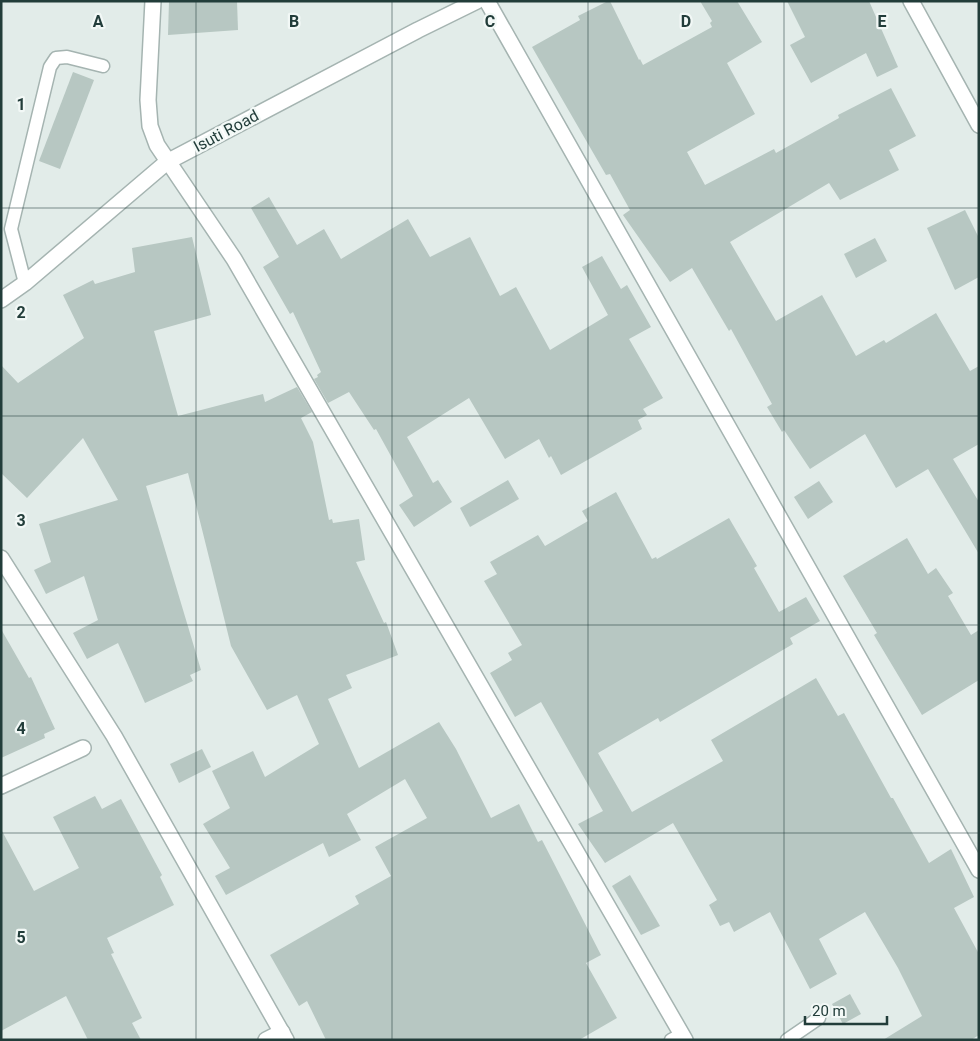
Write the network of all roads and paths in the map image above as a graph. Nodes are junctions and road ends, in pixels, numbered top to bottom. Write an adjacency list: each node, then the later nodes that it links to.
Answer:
1 (153, 1): 7 (street)
2 (477, 1): 7 (street, Isuti Road)
3 (487, 1): 13 (street)
4 (911, 1): 6 (street)
5 (103, 66): 8 (lane)
6 (979, 125)
7 (167, 162): 8 (street, Isuti Road); 16 (street)
8 (26, 283): 9 (street, Isuti Road)
9 (1, 300)
10 (1, 558): 15 (street)
11 (83, 748): 12 (street)
12 (1, 786)
13 (979, 870)
14 (819, 1018): 18 (lane)
15 (284, 1036): 17 (street)
16 (679, 1038)
17 (266, 1040)
18 (787, 1040)

